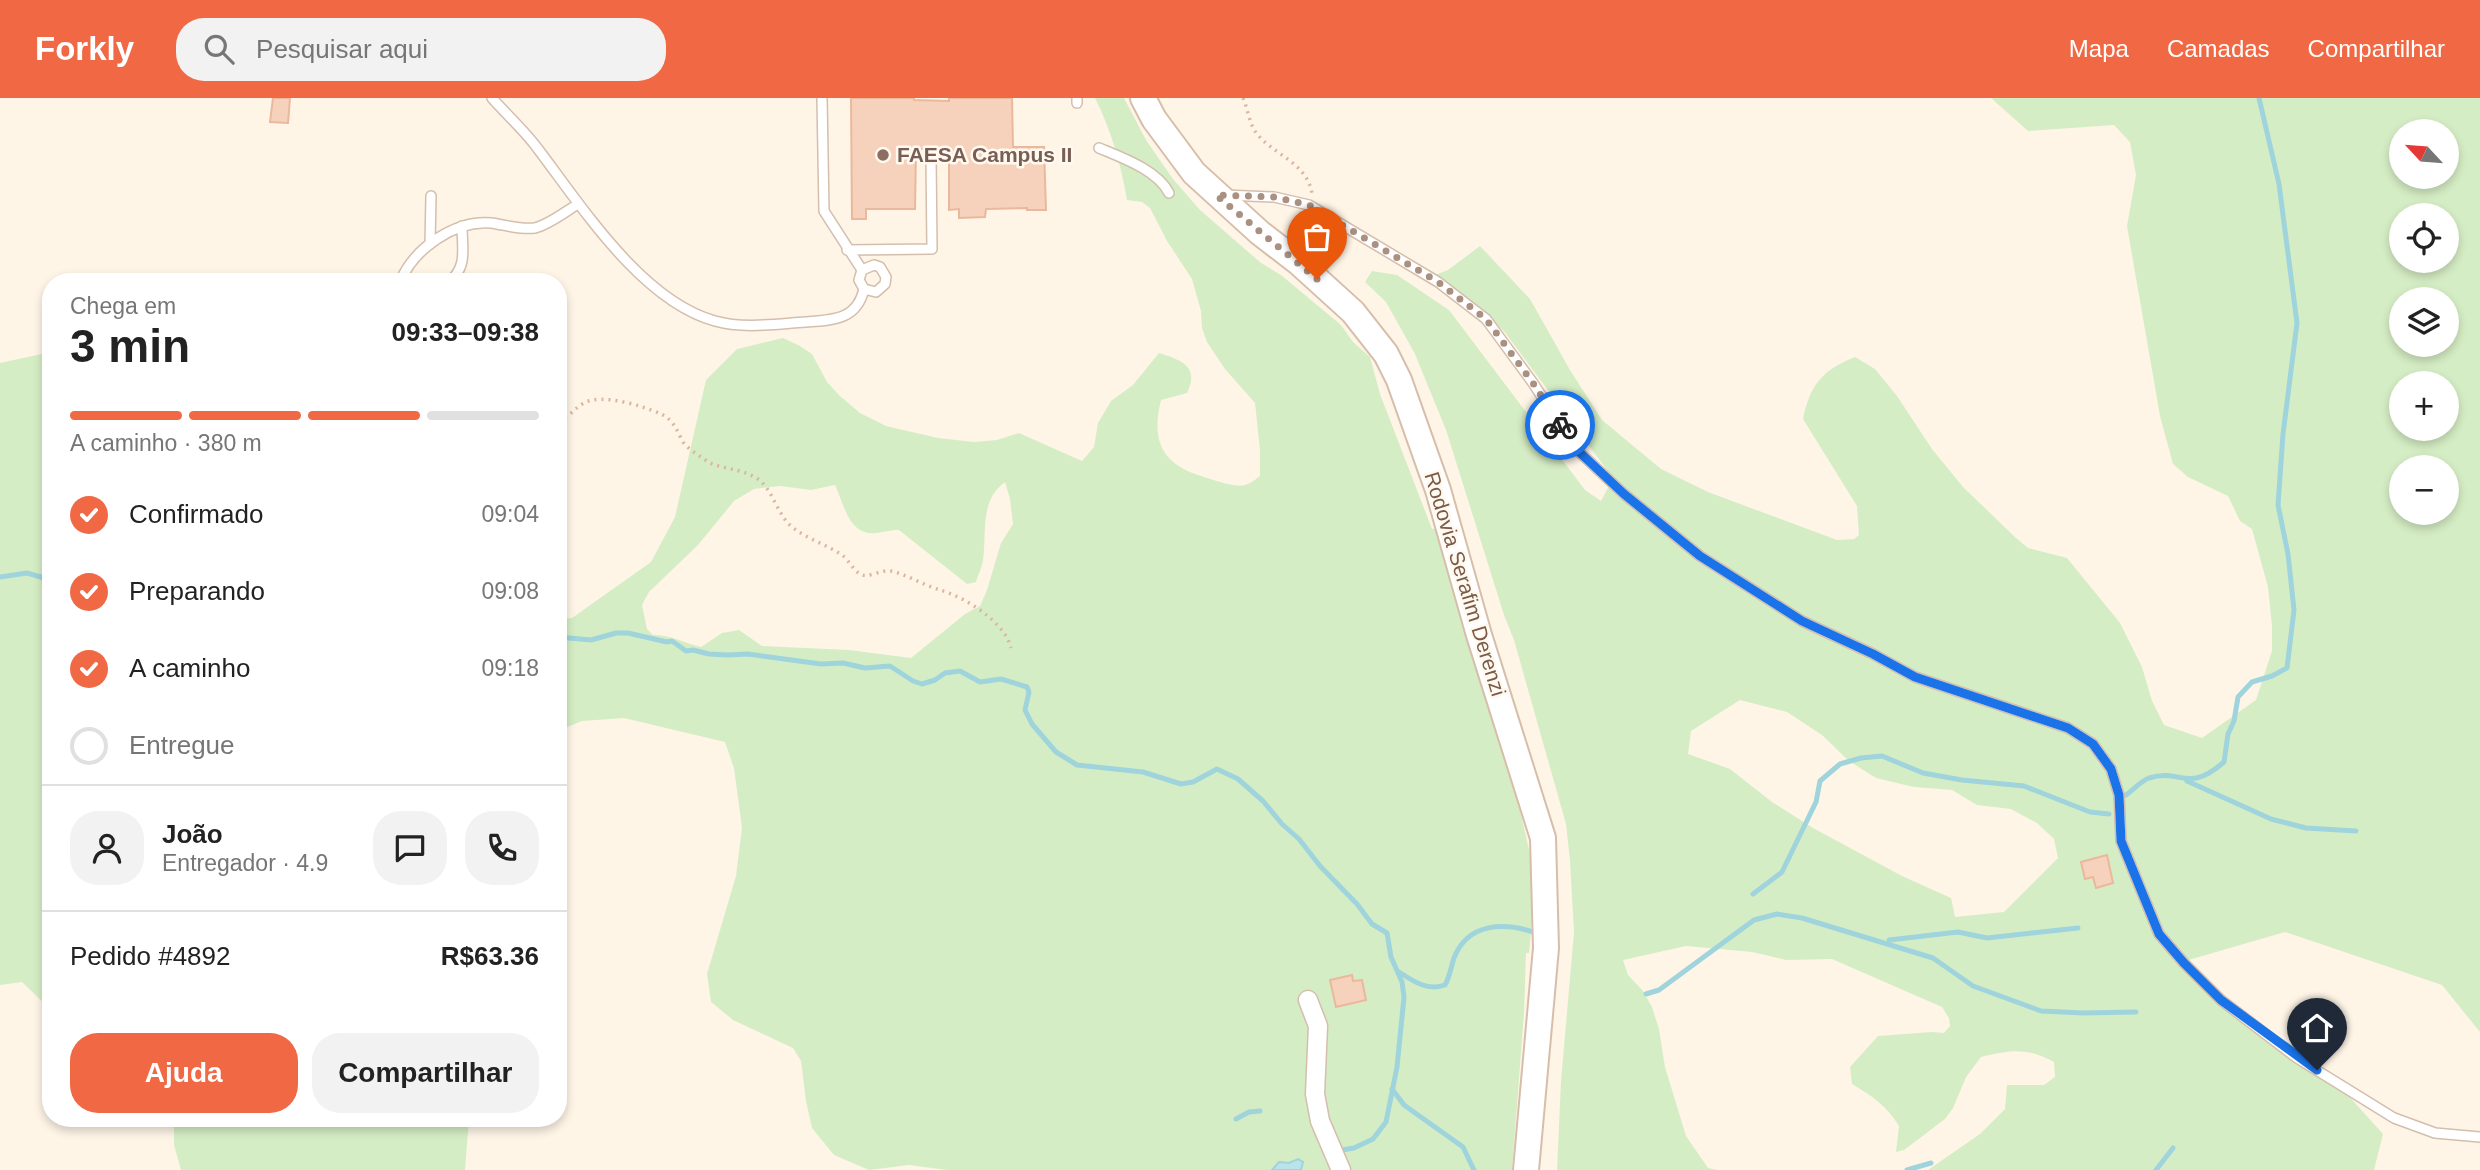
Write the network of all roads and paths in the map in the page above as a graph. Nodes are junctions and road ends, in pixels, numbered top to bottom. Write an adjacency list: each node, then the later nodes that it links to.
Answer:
1 (492, 98): 10 (lane)
2 (822, 98): 14 (lane)
3 (1143, 98): 8 (main road, Rodovia Serafim Derenzi)
4 (1243, 98): 11 (path)
5 (1099, 148): 7 (lane)
6 (931, 156): 14 (lane)
7 (1169, 193)
8 (1216, 195): 11 (lane); 24 (main road, Rodovia Serafim Derenzi)
9 (431, 196): 13 (lane)
10 (578, 204): 12 (lane); 18 (lane)
11 (1309, 205): 22 (lane)
12 (461, 226): 13 (lane); 17 (lane)
13 (430, 244): 16 (lane)
14 (847, 250): 15 (lane)
15 (862, 270): 18 (lane); 18 (lane)
16 (405, 273)
17 (458, 273)
18 (864, 289)
19 (567, 416): 20 (path)
20 (1011, 648)
21 (1308, 1000): 23 (street)
22 (2480, 1137)
23 (1342, 1170)
24 (1526, 1170)

